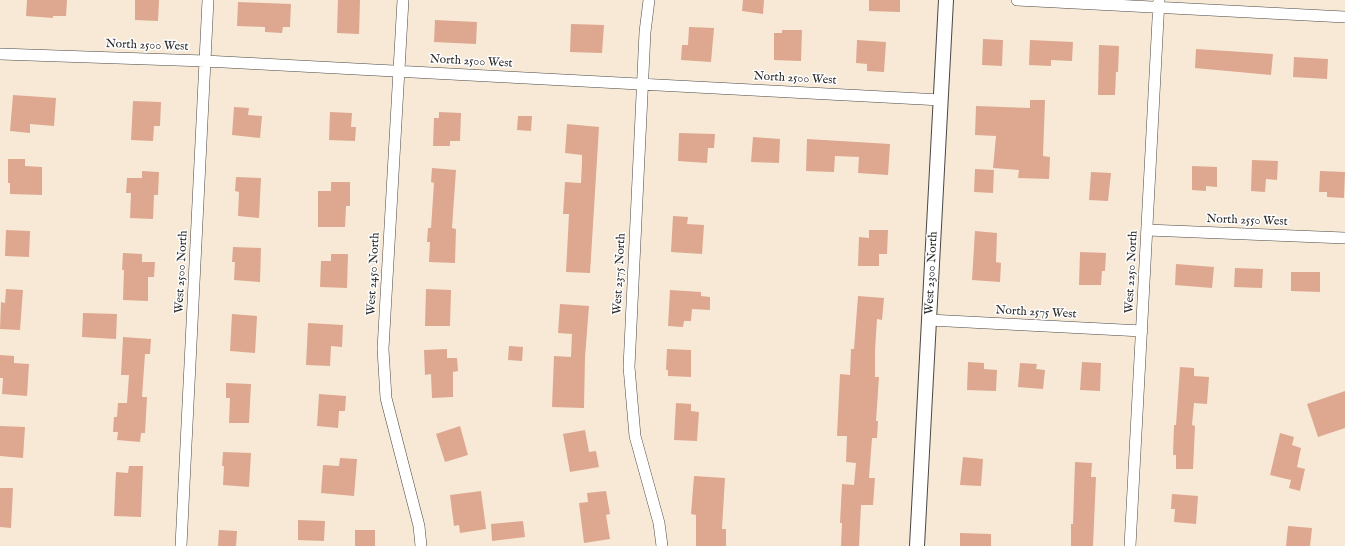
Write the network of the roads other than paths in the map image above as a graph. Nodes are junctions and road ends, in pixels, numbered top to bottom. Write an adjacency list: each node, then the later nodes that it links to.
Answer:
1 (208, 0): 9 (street, West 2500 North)
2 (403, 0): 10 (street, West 2450 North)
3 (649, 0): 11 (street, West 2375 North)
4 (946, 0): 12 (street, West 2300 North)
5 (1017, 0): 6 (street)
6 (1159, 4): 7 (street); 13 (street, West 2250 North)
7 (1345, 17)
8 (0, 54): 9 (street, North 2500 West)
9 (205, 61): 10 (street, North 2500 West); 17 (street, West 2500 North)
10 (399, 71): 11 (street, North 2500 West); 18 (street, West 2450 North)
11 (642, 84): 12 (street, North 2500 West); 19 (street, West 2375 North)
12 (941, 100): 15 (street, West 2300 North)
13 (1147, 230): 14 (street, North 2550 West); 16 (street, West 2250 North)
14 (1345, 238)
15 (929, 320): 16 (street, North 2575 West); 20 (street, West 2300 North)
16 (1142, 331): 21 (street, West 2250 North)
17 (181, 546)
18 (421, 546)
19 (662, 546)
20 (918, 546)
21 (1130, 546)

